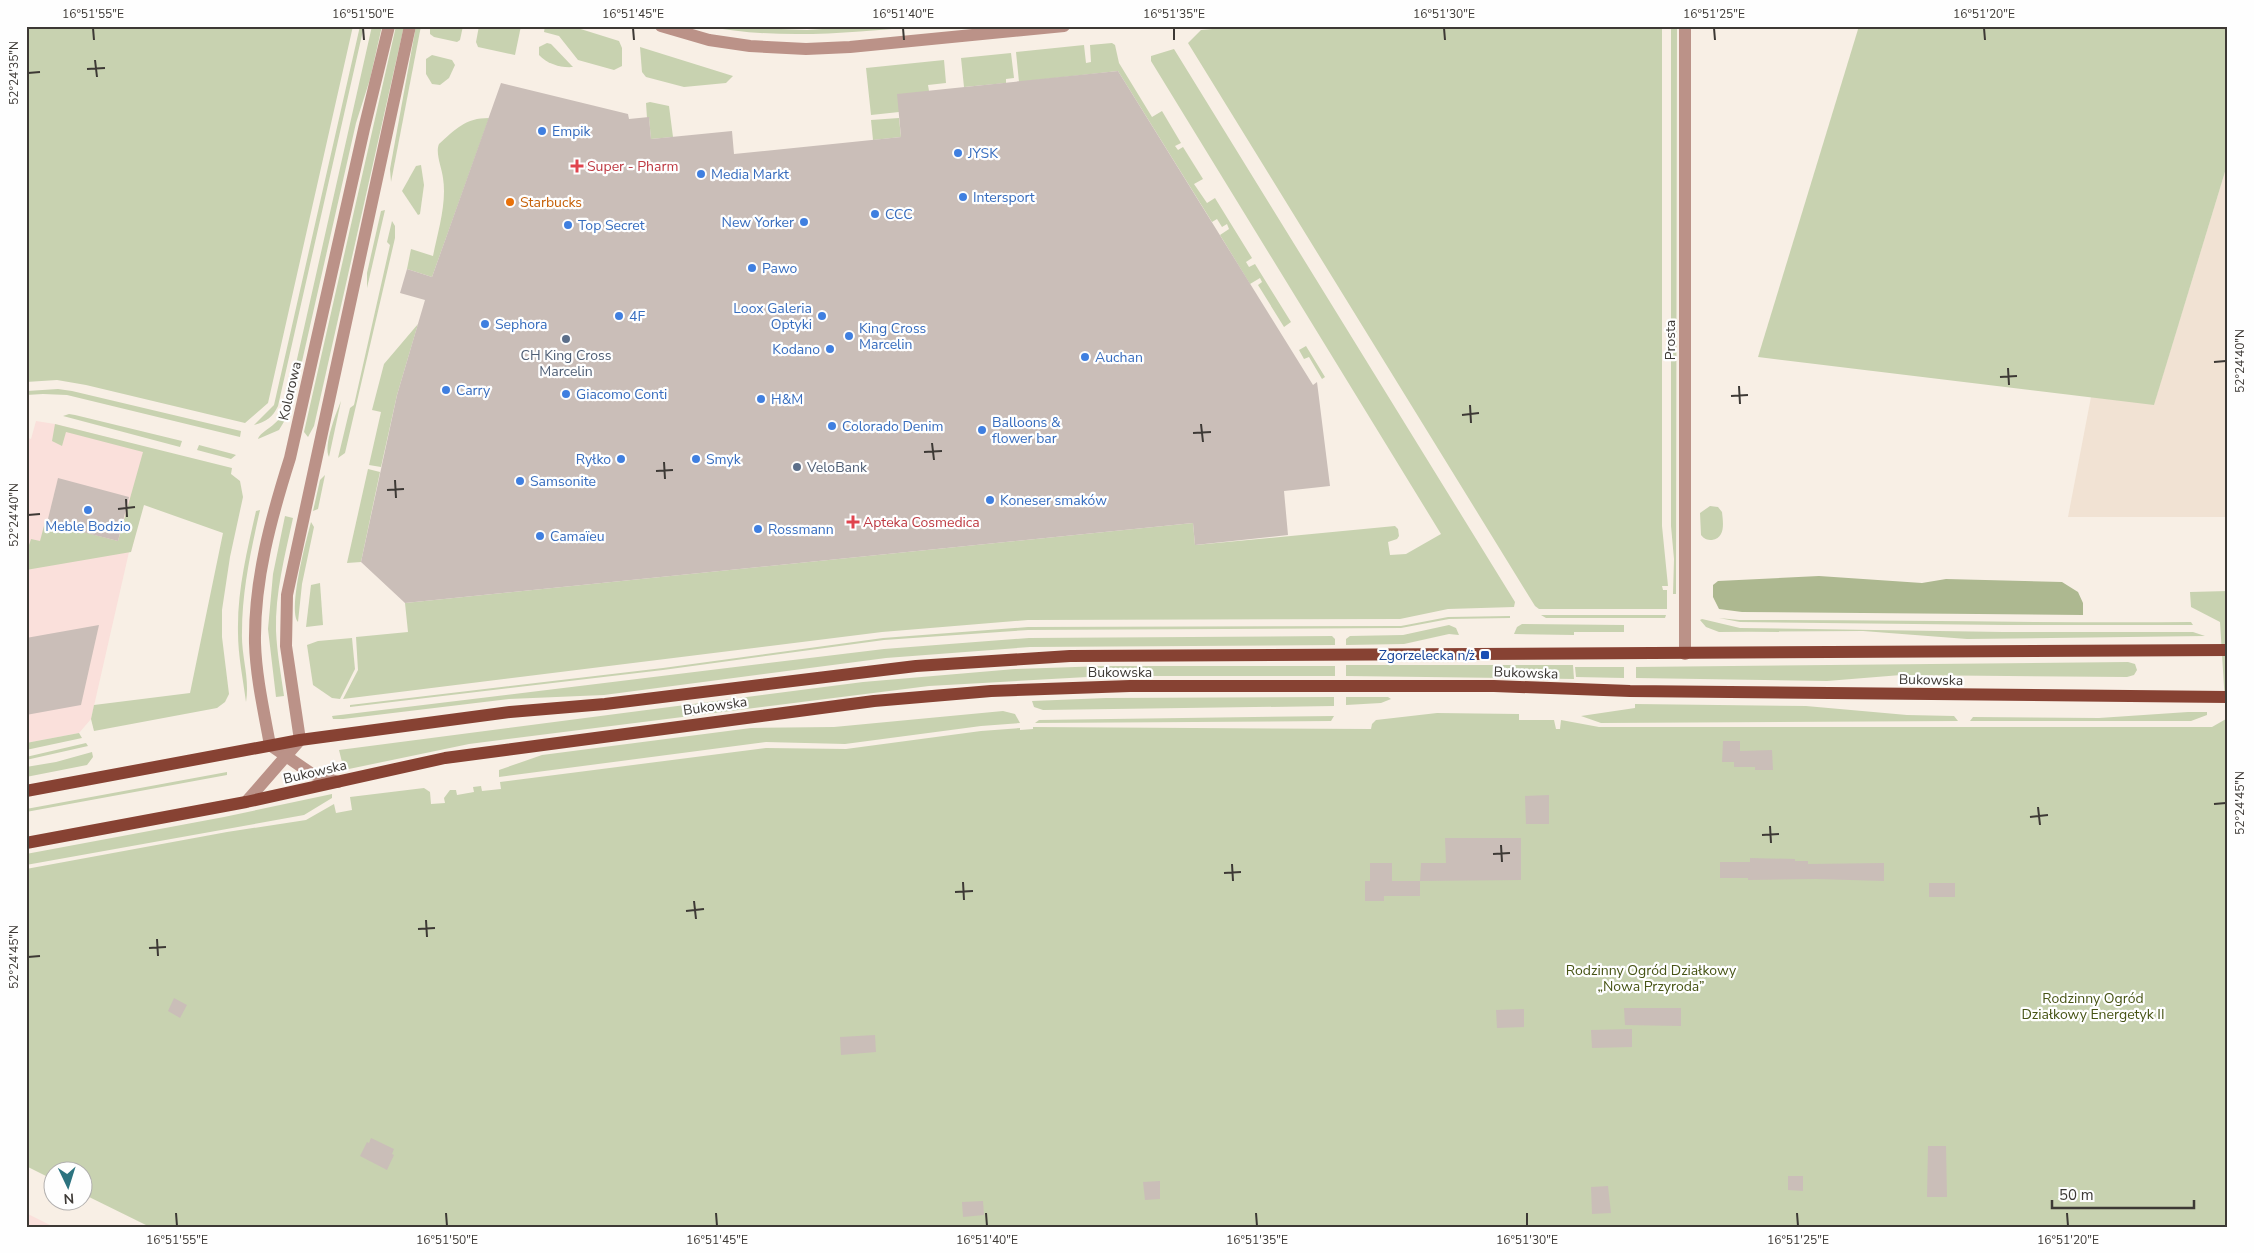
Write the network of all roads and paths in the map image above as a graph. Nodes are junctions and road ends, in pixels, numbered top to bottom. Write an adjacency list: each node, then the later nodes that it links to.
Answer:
1 (389, 26): 10 (street, Kolorowa)
2 (410, 26): 9 (street)
3 (661, 26): 4 (street)
4 (1064, 26)
5 (1685, 26): 7 (street, Prosta)
6 (2225, 650): 7 (main road, Bukowska)
7 (1685, 654): 9 (main road, Bukowska)
8 (2226, 697): 12 (main road, Bukowska)
9 (300, 740): 10 (main road, Bukowska); 11 (street)
10 (270, 745): 11 (street); 13 (main road, Bukowska)
11 (285, 757): 12 (street); 14 (street)
12 (338, 782): 14 (main road, Bukowska)
13 (26, 790)
14 (246, 802): 15 (main road, Bukowska)
15 (26, 843)

